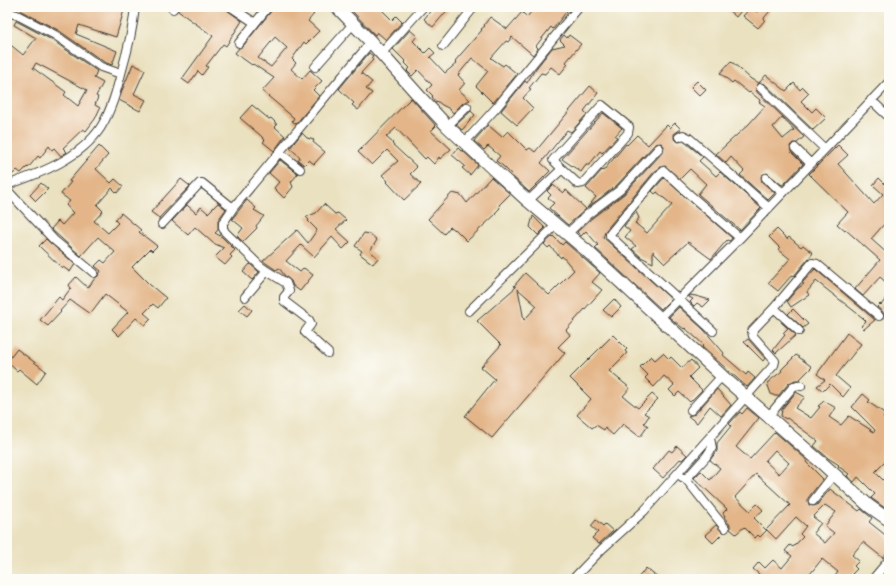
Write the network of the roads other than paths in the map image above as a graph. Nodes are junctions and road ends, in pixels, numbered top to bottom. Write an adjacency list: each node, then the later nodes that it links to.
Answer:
1 (135, 7): 2 (street); 17 (street)
2 (140, 7)
3 (231, 7): 10 (street)
4 (268, 7): 10 (street)
5 (337, 7): 11 (street)
6 (423, 7): 15 (street)
7 (474, 7): 14 (street)
8 (579, 7): 25 (street)
9 (7, 12): 17 (street)
10 (255, 23): 13 (street)
11 (353, 24): 12 (street); 16 (street)
12 (371, 42): 15 (street); 29 (street)
13 (239, 43)
14 (443, 46)
15 (381, 54): 23 (street)
16 (314, 67)
17 (121, 74): 34 (street)
18 (889, 82): 20 (street)
19 (761, 88): 28 (street)
20 (871, 100): 22 (street); 28 (street)
21 (467, 106): 23 (street)
22 (889, 118)
23 (447, 126): 25 (street)
24 (679, 137): 39 (street)
25 (465, 142): 37 (street)
26 (659, 148): 42 (street)
27 (795, 148): 30 (street)
28 (825, 149): 30 (street)
29 (279, 152): 31 (street); 38 (street)
30 (811, 164): 36 (street)
31 (300, 169)
32 (558, 172): 32 (street); 37 (street)
33 (766, 178): 36 (street)
34 (7, 185)
35 (7, 190): 45 (street)
36 (783, 193): 39 (street)
37 (528, 201): 41 (street)
38 (233, 208): 40 (street); 44 (street)
39 (768, 208): 43 (street)
40 (162, 224)
41 (556, 225): 42 (street); 49 (street)
42 (567, 234): 51 (street)
43 (740, 238): 47 (street); 47 (street)
44 (266, 271): 46 (street); 54 (street)
45 (94, 273)
46 (245, 297)
47 (677, 300): 51 (street); 53 (street)
48 (774, 308): 50 (street); 52 (street); 57 (street)
49 (469, 311)
50 (879, 316)
51 (660, 318): 55 (street)
52 (799, 331)
53 (713, 332)
54 (328, 353)
55 (722, 376): 57 (street); 58 (street)
56 (801, 386): 59 (street)
57 (745, 396): 59 (street); 61 (street)
58 (691, 410)
59 (768, 417): 60 (street)
60 (834, 474): 62 (street); 63 (street)
61 (682, 476): 64 (street); 66 (street)
62 (813, 501)
63 (889, 520)
64 (724, 528)
65 (889, 560): 67 (street)
66 (573, 579)
67 (874, 579)

